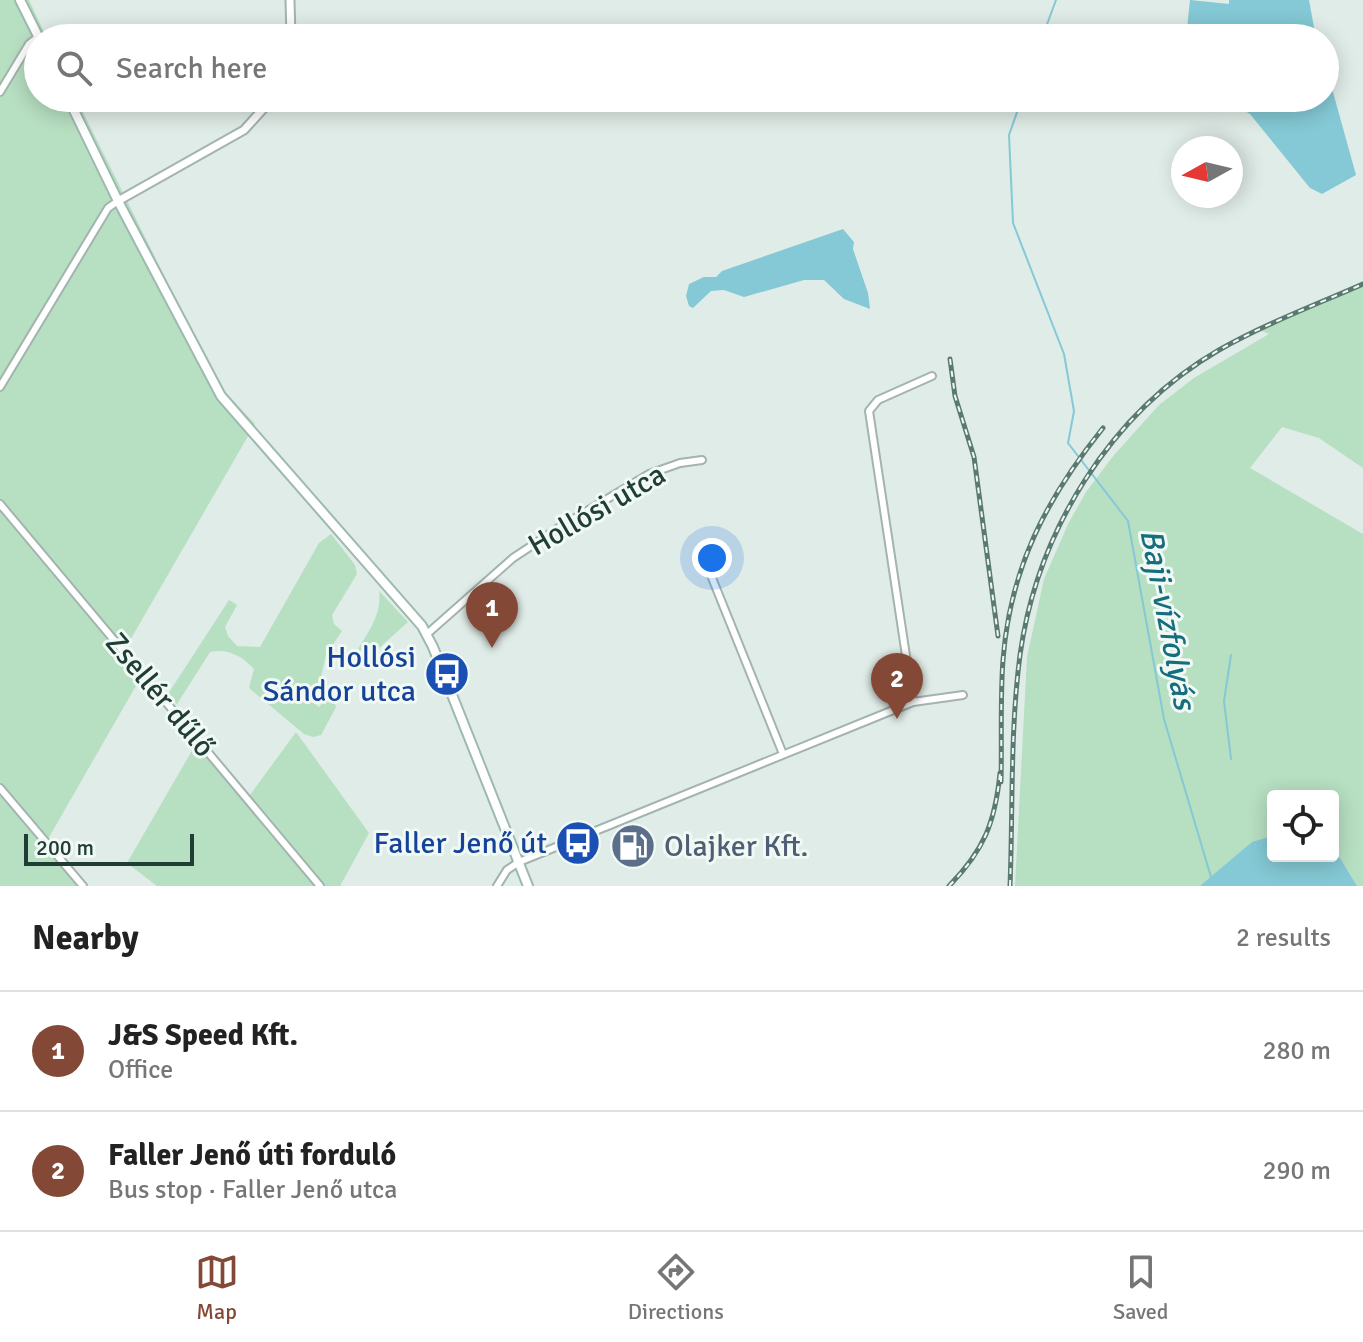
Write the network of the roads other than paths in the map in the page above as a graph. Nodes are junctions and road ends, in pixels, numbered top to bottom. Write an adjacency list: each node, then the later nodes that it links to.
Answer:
1 (20, 0): 3 (main road)
2 (290, 0): 4 (street)
3 (32, 24)
4 (291, 24)
5 (24, 52): 6 (street)
6 (0, 92)
7 (75, 112): 9 (main road)
8 (260, 112): 9 (street)
9 (118, 201): 11 (street); 15 (main road)
10 (932, 376): 17 (street)
11 (0, 387)
12 (702, 460): 15 (street, Hollósi utca)
13 (0, 504): 22 (street, Zsellér dűlő)
14 (704, 558): 18 (street)
15 (427, 634): 20 (main road)
16 (963, 695): 17 (street)
17 (913, 702): 18 (street)
18 (783, 754): 20 (street)
19 (0, 788): 21 (street)
20 (519, 862): 23 (street); 24 (main road)
21 (83, 886)
22 (320, 886)
23 (497, 886)
24 (528, 886)

